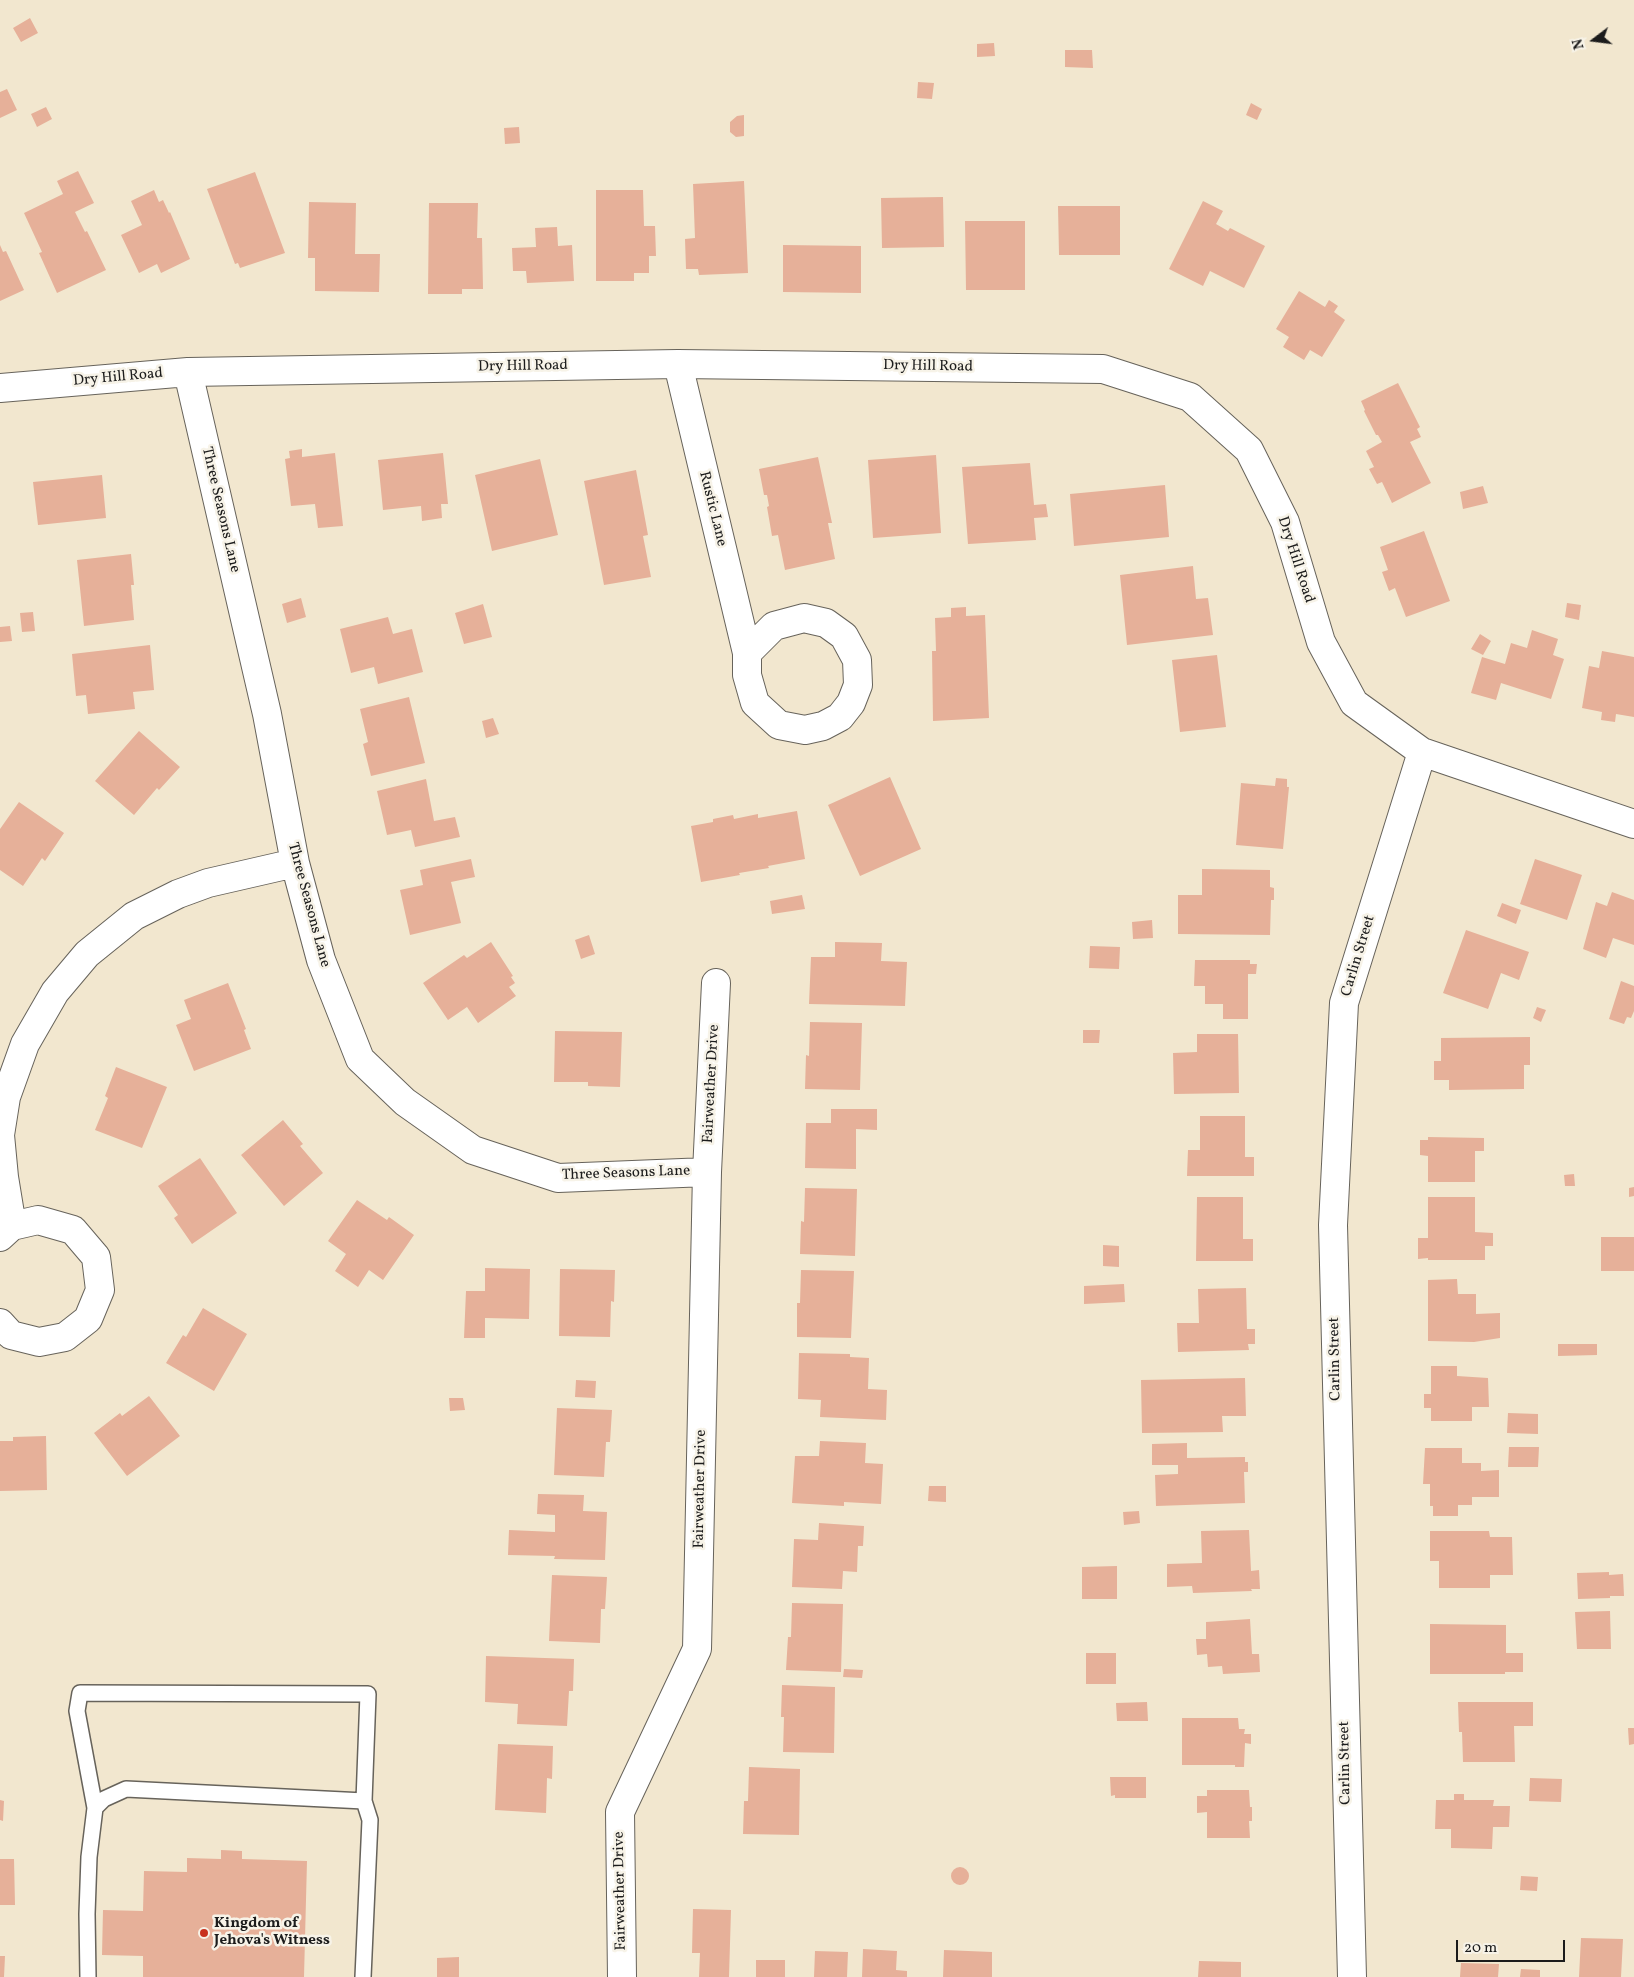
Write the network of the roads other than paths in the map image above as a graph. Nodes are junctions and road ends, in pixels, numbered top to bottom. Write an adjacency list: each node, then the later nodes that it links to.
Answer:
1 (678, 364): 2 (street, Dry Hill Road); 4 (street, Rustic Lane); 5 (street, Dry Hill Road)
2 (188, 372): 3 (street, Dry Hill Road); 7 (street, Three Seasons Lane)
3 (0, 388)
4 (748, 653): 4 (street, Rustic Lane)
5 (1422, 752): 6 (street, Dry Hill Road); 17 (street, Carlin Street)
6 (1634, 824)
7 (295, 863): 9 (street, Three Seasons Lane); 10 (street)
8 (716, 983): 9 (street, Fairweather Drive)
9 (707, 1172): 16 (street, Fairweather Drive)
10 (6, 1232): 11 (street)
11 (0, 1323)
12 (364, 1802): 13 (lane); 13 (lane); 15 (lane)
13 (95, 1808): 14 (lane)
14 (88, 1977)
15 (363, 1977)
16 (622, 1977)
17 (1352, 1977)

